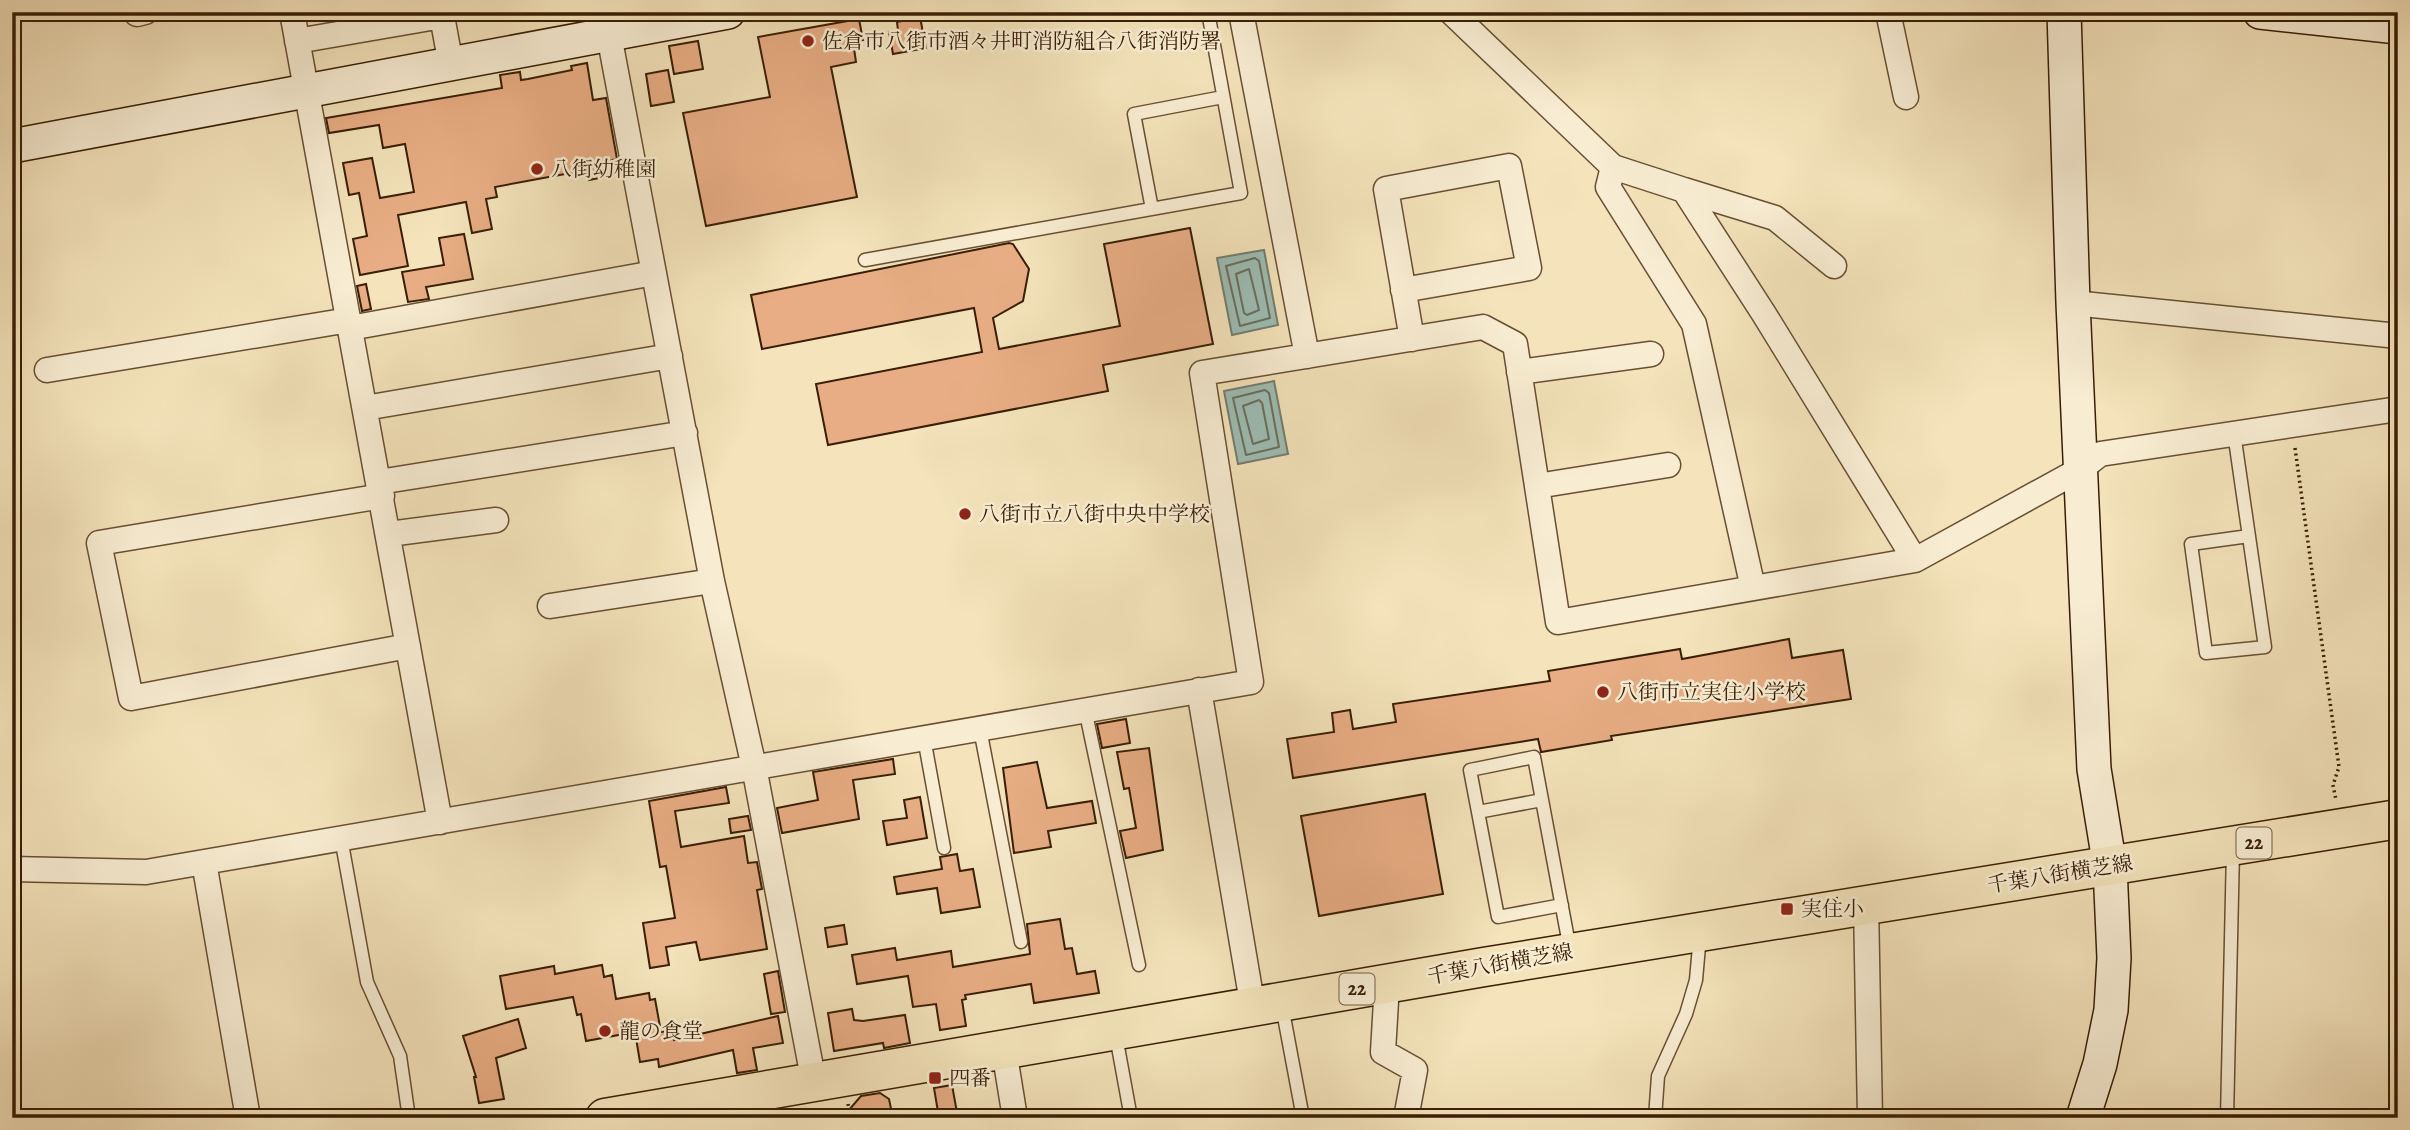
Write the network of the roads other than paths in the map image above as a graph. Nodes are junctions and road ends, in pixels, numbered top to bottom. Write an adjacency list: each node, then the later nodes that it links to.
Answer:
1 (292, 12): 11 (street)
2 (728, 12): 9 (street)
3 (1208, 12): 14 (lane)
4 (1241, 12): 30 (street)
5 (1451, 12): 17 (street)
6 (1888, 12): 15 (street)
7 (2064, 12): 24 (street)
8 (2260, 12): 10 (street)
9 (607, 24): 12 (street); 22 (street)
10 (2398, 27)
11 (297, 41): 12 (street); 13 (street)
12 (451, 65): 13 (street)
13 (307, 92): 16 (street); 25 (street)
14 (1223, 97): 19 (lane); 19 (lane)
15 (1906, 97)
16 (12, 146)
17 (1613, 167): 18 (street); 46 (street)
18 (1684, 190): 21 (street); 44 (street)
19 (1152, 209): 20 (lane)
20 (865, 260)
21 (1835, 266)
22 (654, 273): 25 (street); 29 (street)
23 (1403, 290): 23 (street); 27 (street)
24 (2073, 303): 26 (street); 38 (street)
25 (350, 324): 31 (street); 33 (street)
26 (2398, 336)
27 (1412, 339): 30 (street); 32 (street)
28 (1651, 354): 32 (street)
29 (670, 356): 33 (street); 35 (street)
30 (1307, 356): 49 (street)
31 (47, 370)
32 (1519, 372): 39 (street)
33 (365, 408): 40 (street)
34 (2398, 409): 36 (street)
35 (685, 433): 40 (street); 45 (street)
36 (2234, 433): 38 (street); 43 (lane)
37 (1668, 465): 39 (street)
38 (2081, 469): 44 (street); 62 (street)
39 (1537, 486): 46 (street)
40 (380, 489): 42 (street); 48 (street)
41 (496, 520): 42 (street)
42 (389, 534): 48 (street)
43 (2249, 536): 43 (lane)
44 (1914, 561): 46 (street)
45 (712, 581): 47 (street); 53 (street)
46 (1752, 588)
47 (550, 606)
48 (408, 646): 57 (street)
49 (1199, 690): 50 (street); 71 (street)
50 (1085, 709): 51 (street); 69 (lane)
51 (979, 729): 52 (street); 67 (lane)
52 (924, 738): 53 (street); 60 (lane)
53 (754, 767): 57 (street); 74 (street)
54 (1542, 800): 55 (lane); 55 (lane); 64 (lane)
55 (1478, 812): 64 (lane)
56 (2398, 819): 59 (main road, 千葉八街横芝線 / 22)
57 (440, 822): 58 (street)
58 (341, 838): 61 (street); 76 (lane)
59 (2233, 846): 62 (main road, 千葉八街横芝線 / 22); 85 (lane)
60 (944, 848)
61 (204, 862): 63 (street); 75 (street)
62 (2110, 867): 65 (main road, 千葉八街横芝線 / 22); 84 (street)
63 (12, 869)
64 (1562, 905): 68 (lane)
65 (1847, 906): 66 (main road, 千葉八街横芝線 / 22); 83 (street)
66 (1701, 931): 68 (main road, 千葉八街横芝線 / 22); 82 (lane)
67 (1021, 942)
68 (1570, 953): 70 (main road, 千葉八街横芝線 / 22)
69 (1139, 964)
70 (1387, 984): 71 (main road, 千葉八街横芝線 / 22); 81 (street)
71 (1267, 1005): 72 (main road, 千葉八街横芝線 / 22); 80 (lane)
72 (1115, 1031): 73 (main road, 千葉八街横芝線 / 22); 79 (lane)
73 (1004, 1050): 74 (main road, 千葉八街横芝線 / 22); 78 (street)
74 (814, 1083): 77 (main road, 千葉八街横芝線 / 22)
75 (248, 1118)
76 (409, 1118)
77 (604, 1118)
78 (1015, 1118)
79 (1131, 1118)
80 (1303, 1118)
81 (1406, 1118)
82 (1655, 1118)
83 (1870, 1118)
84 (2083, 1118)
85 (2227, 1118)

